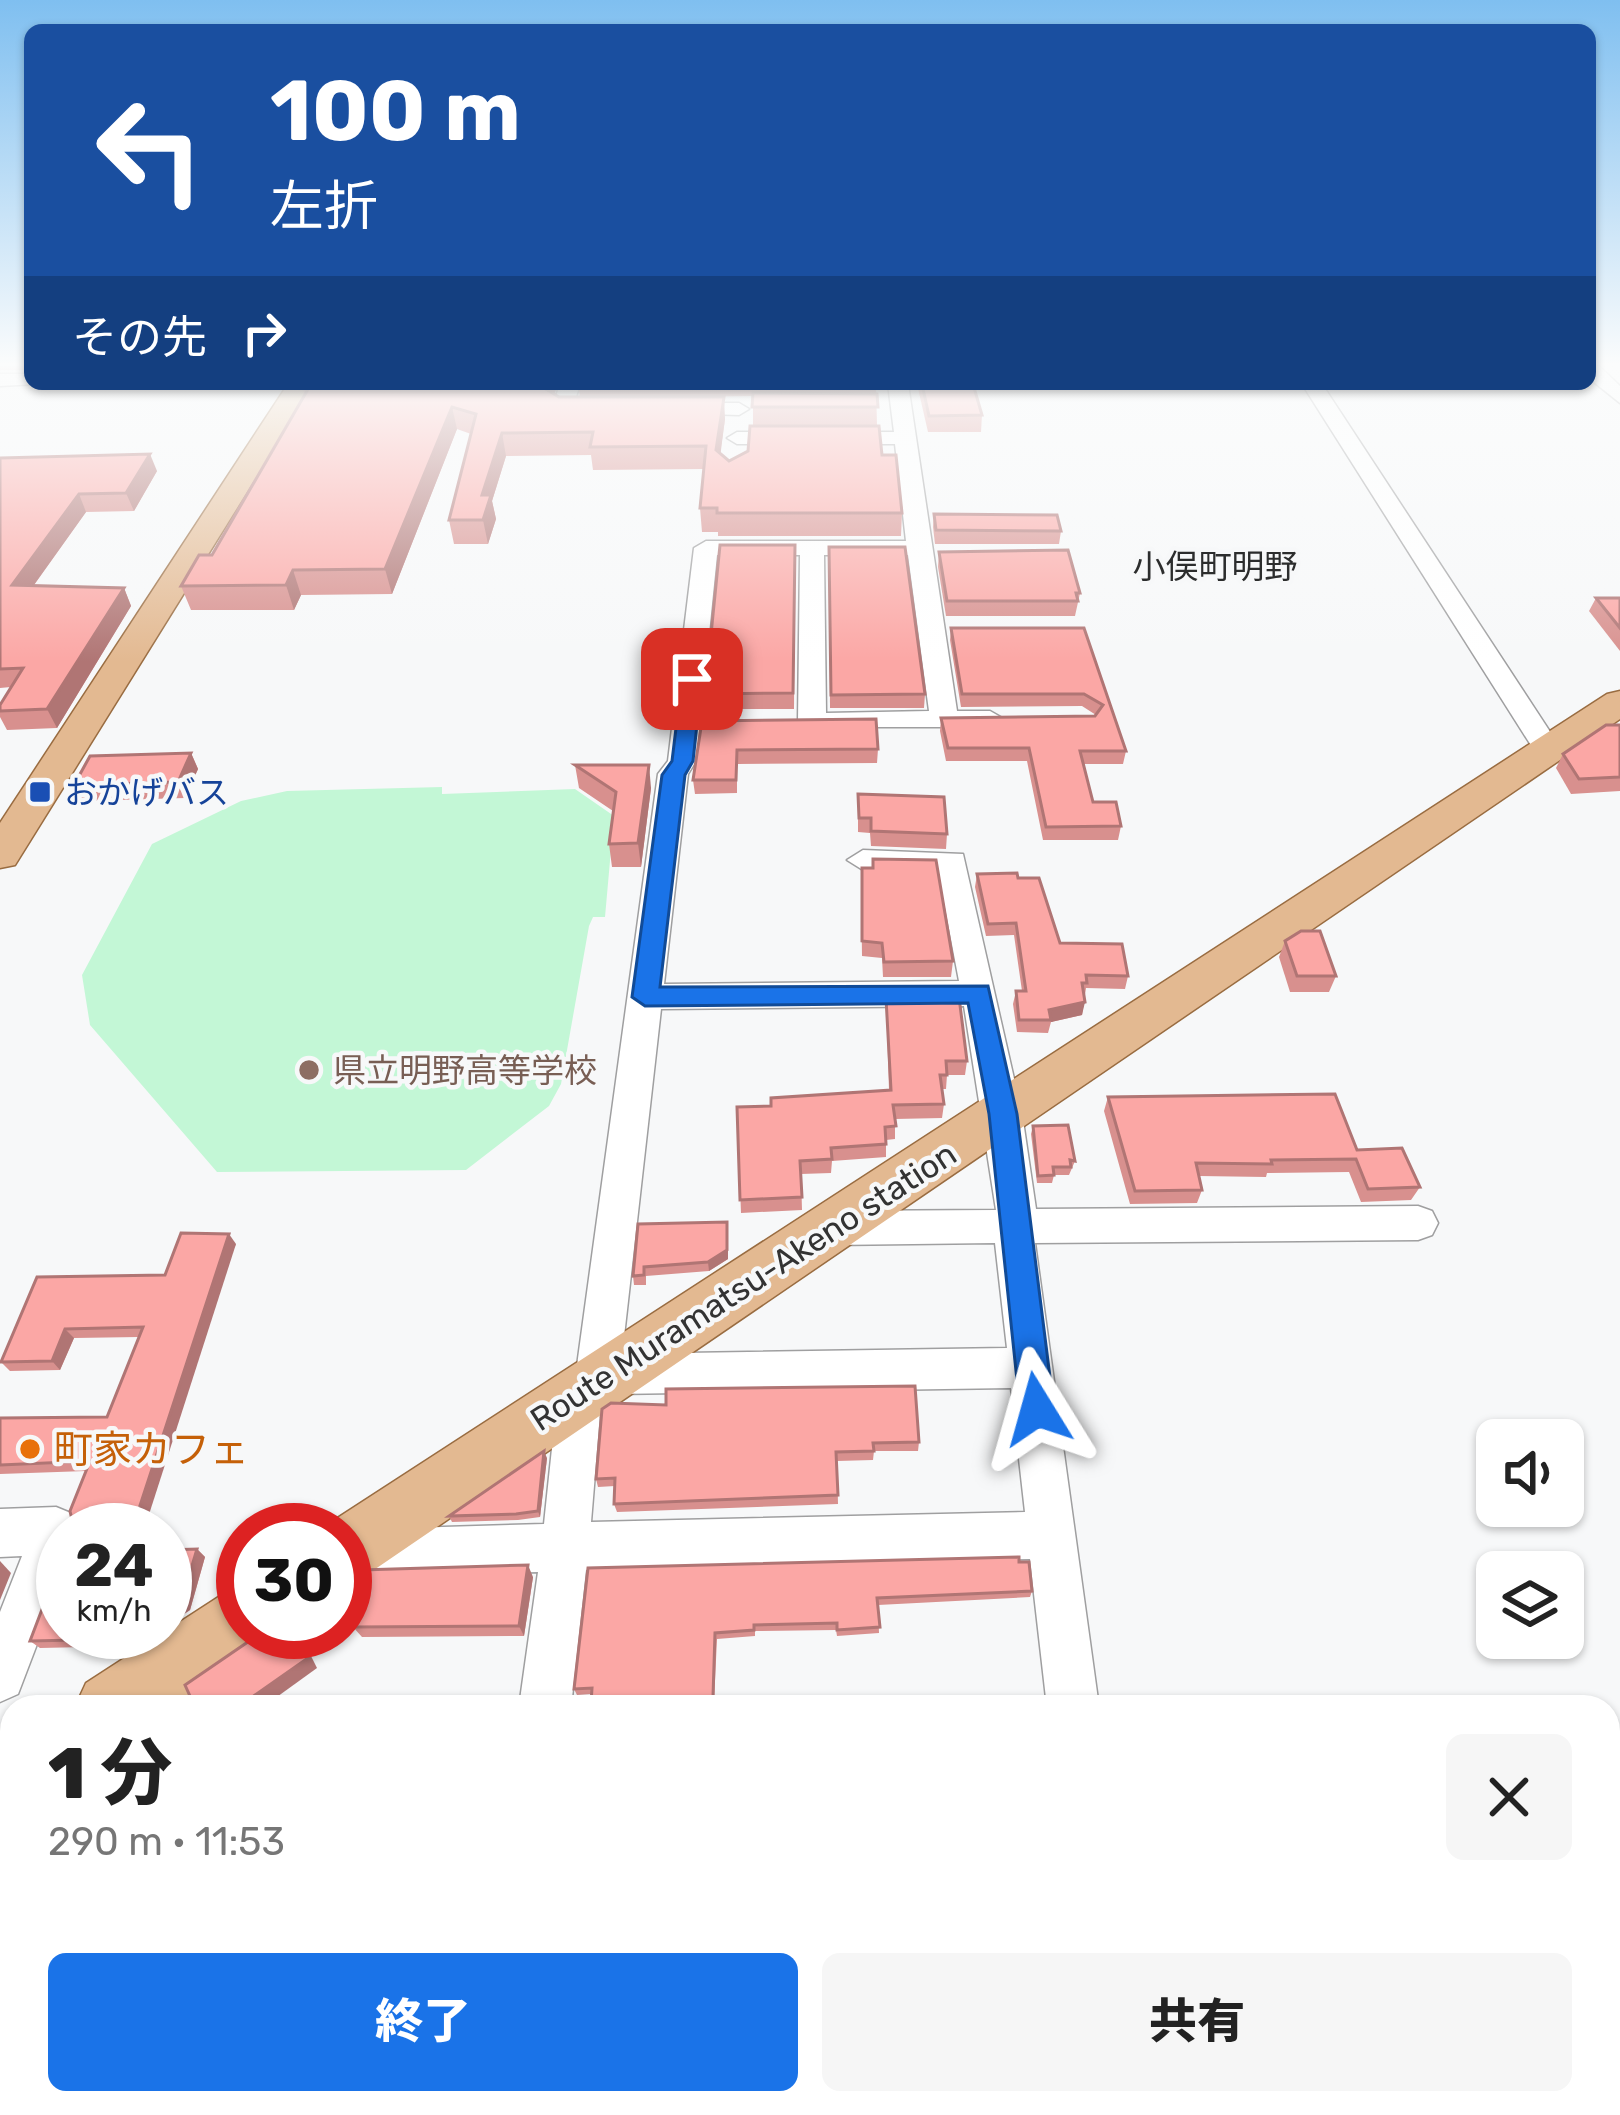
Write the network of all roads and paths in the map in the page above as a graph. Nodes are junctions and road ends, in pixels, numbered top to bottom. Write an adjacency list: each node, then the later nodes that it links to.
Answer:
1 (249, 465): 10 (main road)
2 (911, 465): 5 (street)
3 (1364, 465): 9 (street)
4 (812, 548): 5 (street); 7 (street); 13 (street)
5 (928, 552): 7 (street)
6 (1620, 702): 9 (main road, Route Muramatsu-Akeno station)
7 (944, 719): 8 (street)
8 (1013, 719)
9 (1548, 750): 14 (main road, Route Muramatsu-Akeno station)
10 (0, 855)
11 (863, 860): 12 (street)
12 (979, 993): 13 (street); 14 (street)
13 (645, 997): 19 (street)
14 (1003, 1114): 16 (street); 17 (main road, Route Muramatsu-Akeno station)
15 (1418, 1223): 16 (street)
16 (1015, 1227): 17 (street); 18 (street)
17 (831, 1228): 19 (main road, Route Muramatsu-Akeno station)
18 (1031, 1368): 19 (street); 22 (street)
19 (596, 1383): 21 (main road, Route Muramatsu-Akeno station); 23 (street)
20 (0, 1532): 26 (street)
21 (372, 1534)
22 (1054, 1535): 23 (street); 29 (street)
23 (565, 1547): 24 (street); 28 (street)
24 (372, 1551)
25 (216, 1637): 27 (main road)
26 (0, 1676)
27 (128, 1695)
28 (546, 1695)
29 (1072, 1695)

